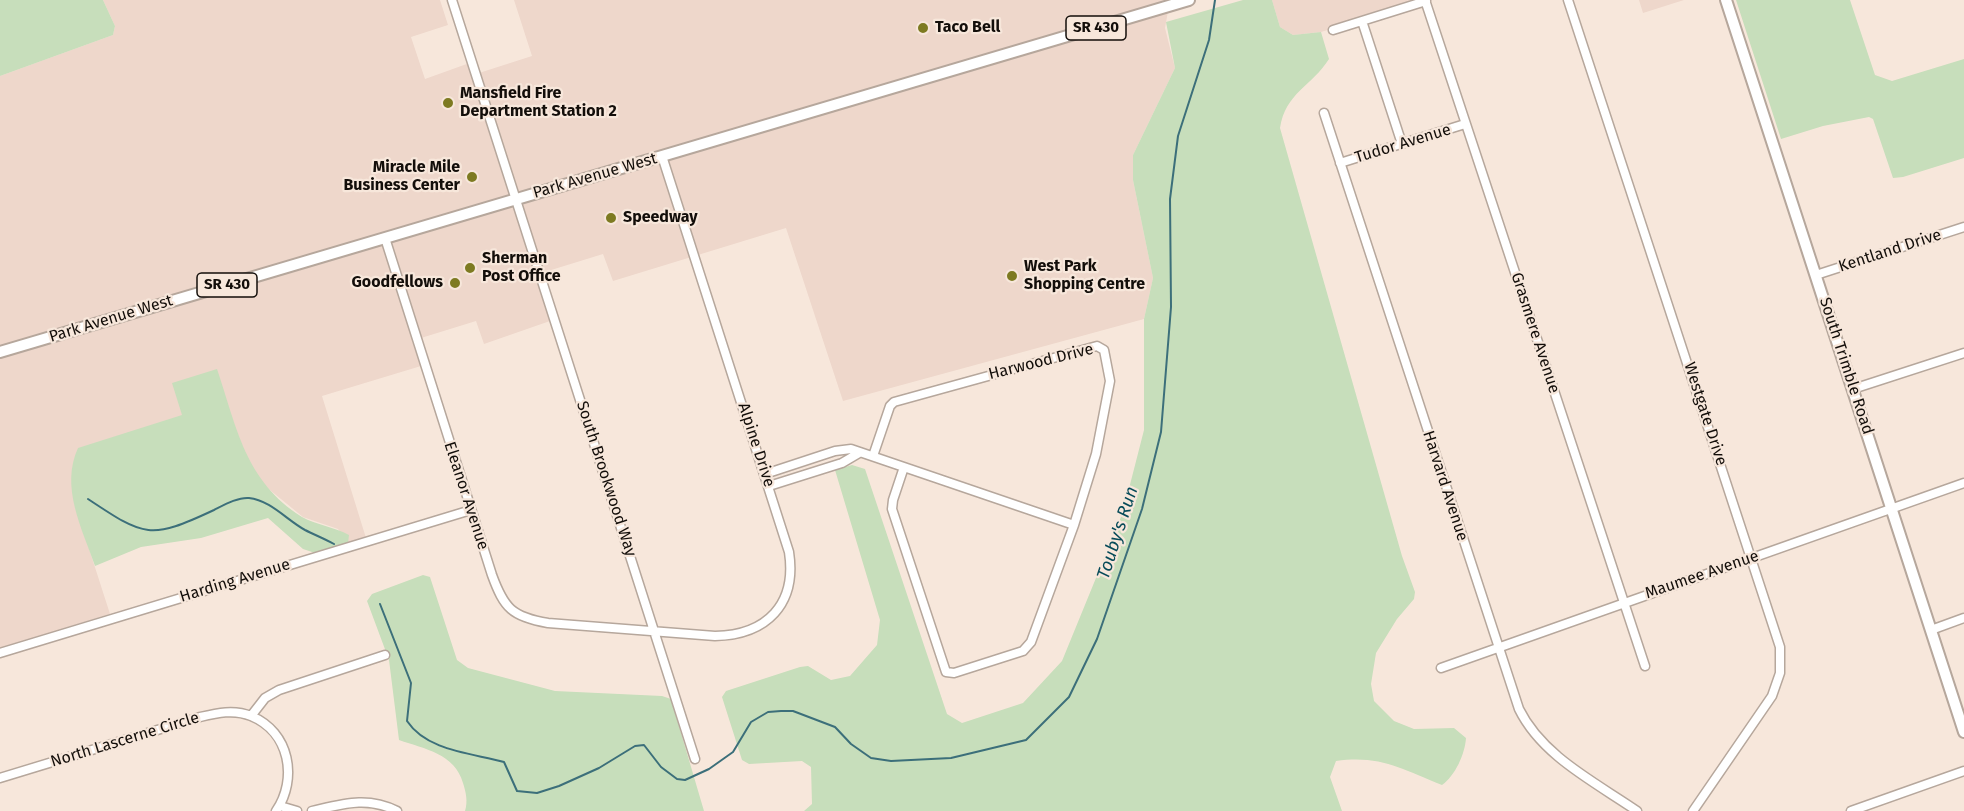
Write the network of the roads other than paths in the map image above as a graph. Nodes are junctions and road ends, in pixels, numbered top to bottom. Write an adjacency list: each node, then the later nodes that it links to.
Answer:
1 (452, 0): 13 (street, South Brookwood Way)
2 (1190, 0): 11 (main road, Park Avenue West / SR 430)
3 (1568, 0): 29 (street, Westgate Drive)
4 (1726, 0): 16 (main road, South Trimble Road)
5 (1425, 1): 6 (street); 9 (street, Grasmere Avenue)
6 (1362, 21): 7 (street); 10 (street)
7 (1333, 30)
8 (1324, 113): 12 (street, Harvard Avenue)
9 (1465, 124): 10 (street, Tudor Avenue); 30 (street, Grasmere Avenue)
10 (1402, 144): 12 (street, Tudor Avenue)
11 (662, 156): 13 (main road, Park Avenue West / SR 430); 23 (street, Alpine Drive)
12 (1340, 164): 34 (street, Harvard Avenue)
13 (516, 199): 15 (main road, Park Avenue West / SR 430); 32 (street, South Brookwood Way)
14 (1964, 227): 16 (street, Kentland Drive)
15 (385, 238): 17 (main road, Park Avenue West / SR 430); 27 (street, Eleanor Avenue)
16 (1816, 275): 19 (main road, South Trimble Road)
17 (0, 352)
18 (1964, 353): 19 (street)
19 (1853, 389): 26 (main road, South Trimble Road)
20 (859, 453): 21 (street); 23 (street); 25 (street)
21 (873, 456): 22 (street); 28 (street, Harwood Drive)
22 (904, 467): 28 (street); 28 (street, Harwood Drive)
23 (765, 474): 25 (street, Alpine Drive)
24 (1964, 483): 26 (street, Maumee Avenue)
25 (769, 486): 32 (street, Alpine Drive)
26 (1892, 508): 29 (street, Maumee Avenue); 33 (main road, South Trimble Road)
27 (471, 510): 32 (street, Eleanor Avenue); 35 (street, Harding Avenue)
28 (1074, 525)
29 (1751, 558): 30 (street, Maumee Avenue); 49 (street, Westgate Drive)
30 (1623, 603): 34 (street, Maumee Avenue); 37 (street, Grasmere Avenue)
31 (1964, 618): 33 (street)
32 (654, 630): 41 (street, South Brookwood Way)
33 (1931, 630): 40 (main road, South Trimble Road)
34 (1497, 648): 38 (street, Maumee Avenue); 48 (street, Harvard Avenue)
35 (0, 653)
36 (385, 655): 39 (street)
37 (1645, 666)
38 (1441, 668)
39 (251, 716): 43 (street, North Lascerne Circle); 44 (street)
40 (1964, 732)
41 (695, 759)
42 (1964, 771): 50 (street)
43 (0, 778)
44 (278, 808): 45 (street)
45 (297, 811)
46 (312, 811): 47 (street)
47 (397, 811)
48 (1637, 811)
49 (1693, 811)
50 (1851, 811)

